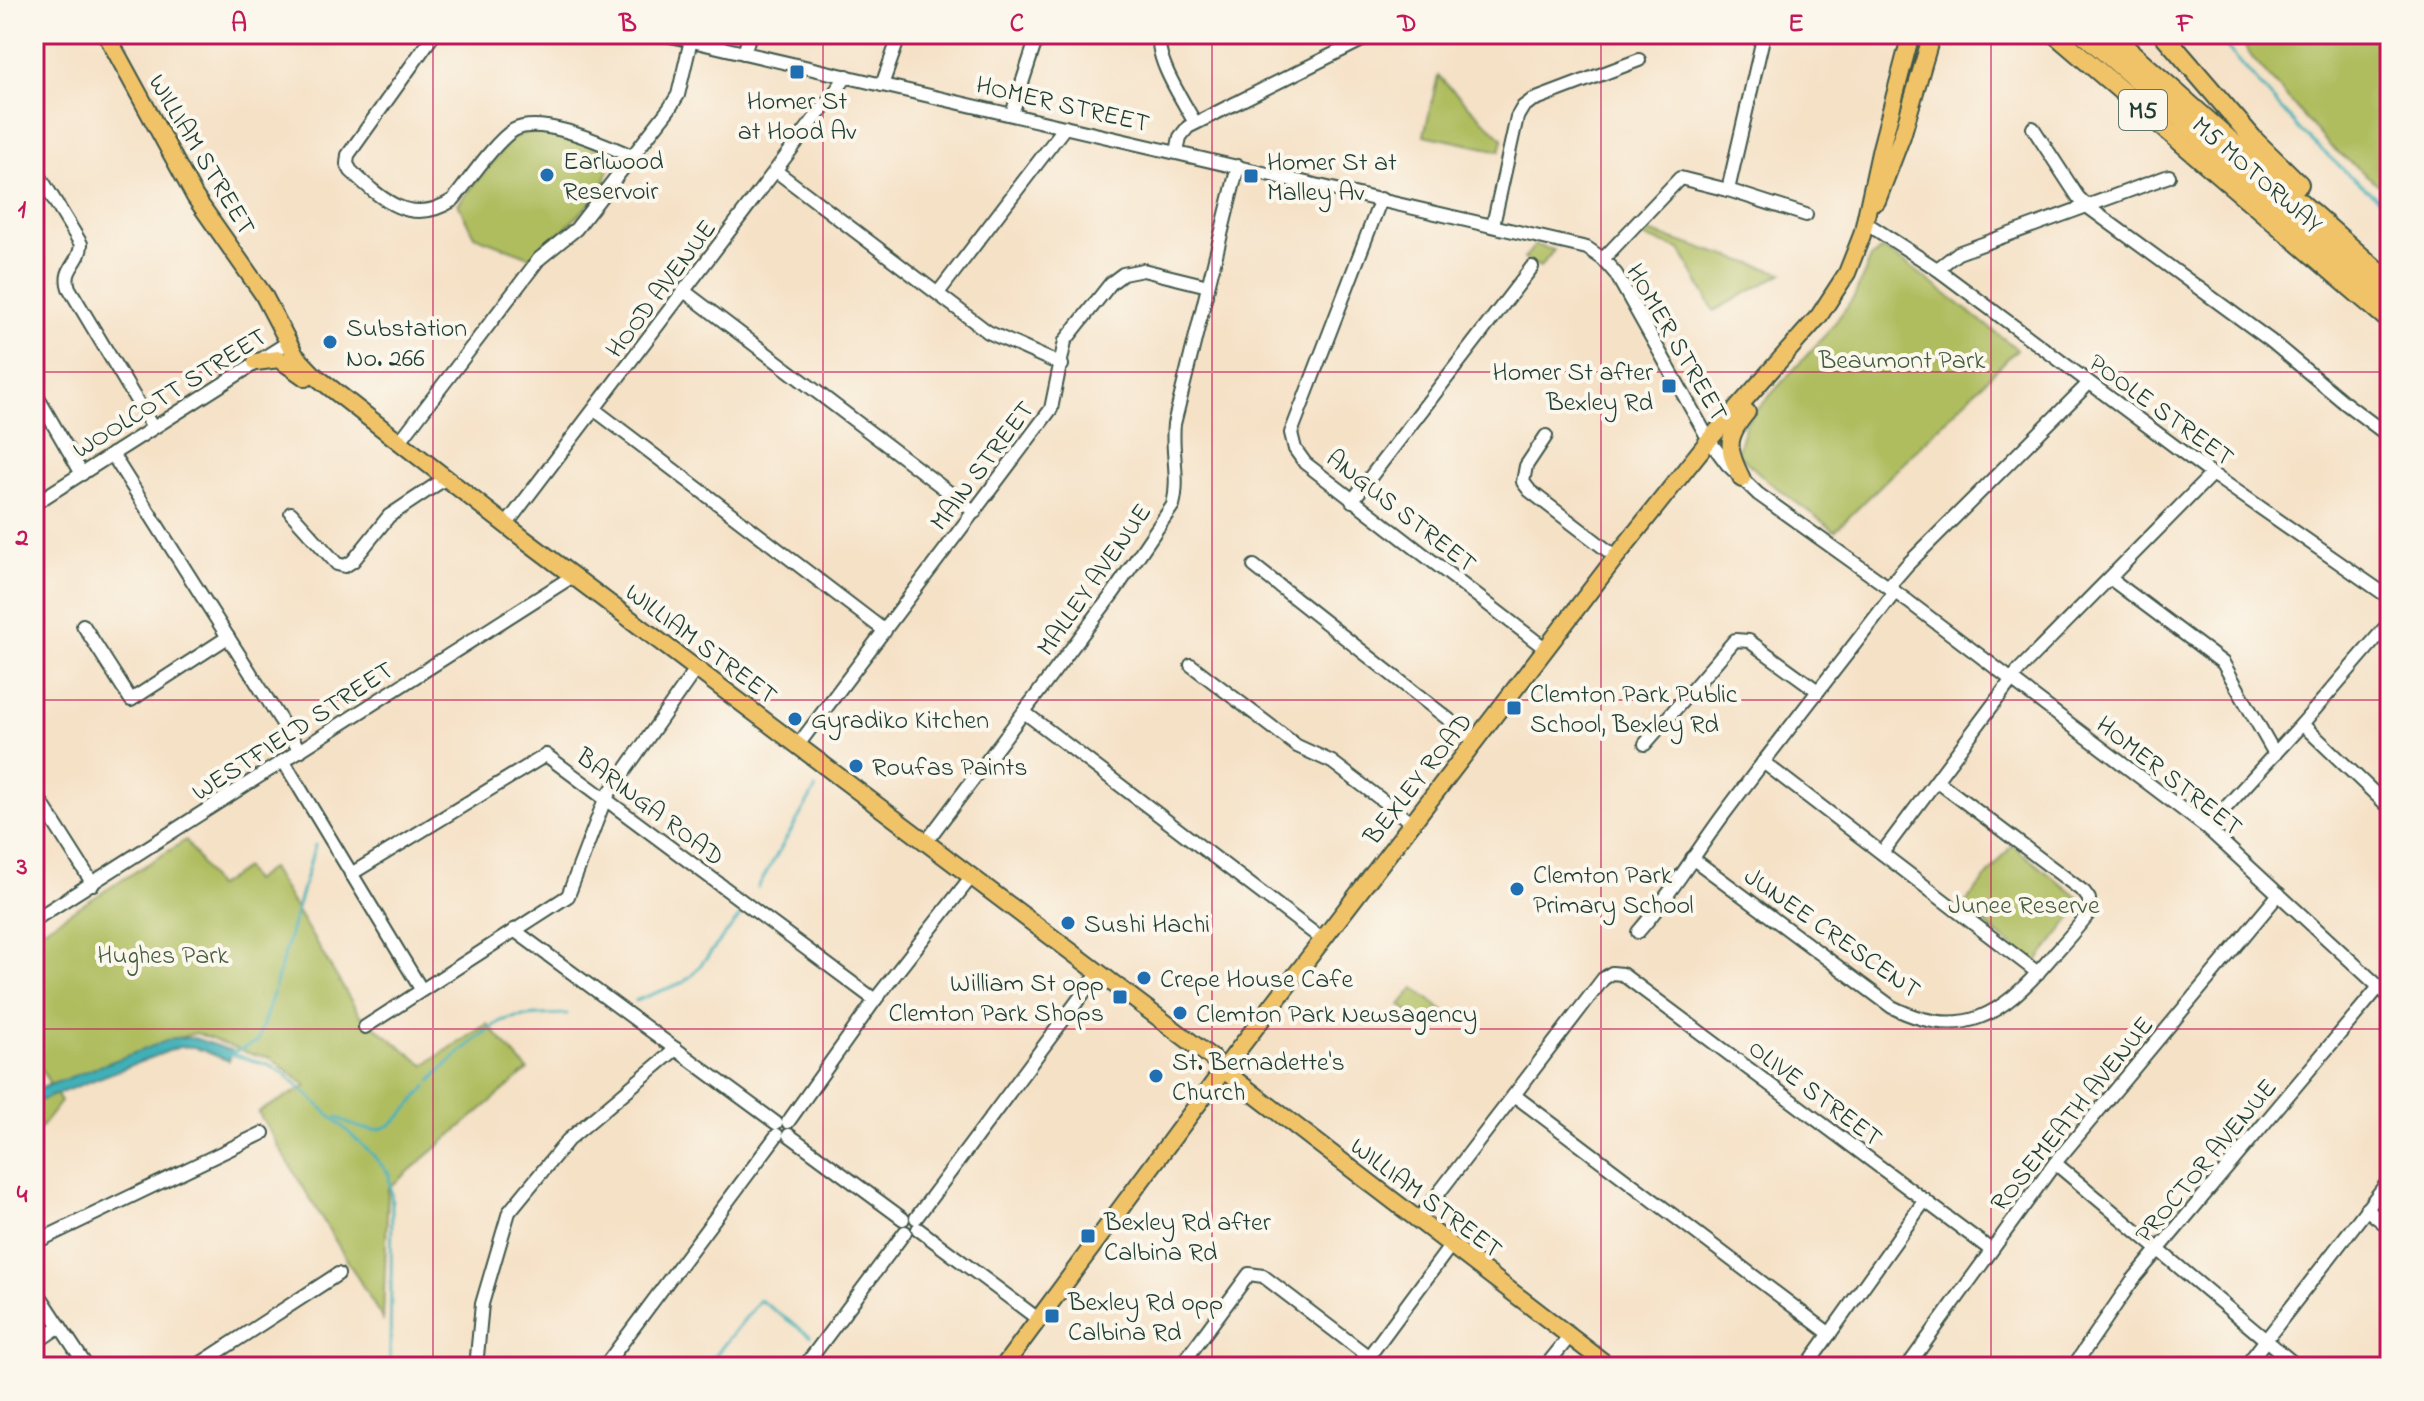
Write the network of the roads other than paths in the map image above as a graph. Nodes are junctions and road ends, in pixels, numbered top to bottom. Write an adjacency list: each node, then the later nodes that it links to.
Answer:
1 (106, 34): 47 (main road, WILLIAM STREET)
2 (434, 34): 26 (street)
3 (662, 34): 16 (street, HOMER STREET)
4 (750, 34): 17 (street)
5 (900, 34): 20 (street)
6 (1038, 34): 21 (street)
7 (1160, 34): 22 (street)
8 (1374, 34): 22 (street)
9 (1764, 34): 31 (street)
10 (1911, 34): 36 (main road, BEXLEY ROAD)
11 (1932, 34): 36 (main road, BEXLEY ROAD)
12 (2055, 34): 46 (highway, M5 MOTORWAY / M5)
13 (2084, 34): 45 (highway)
14 (2110, 34): 41 (highway, M5 MOTORWAY / M5)
15 (2163, 34): 39 (highway)
16 (691, 40): 17 (street, HOMER STREET); 26 (street)
17 (744, 53): 19 (street, HOMER STREET)
18 (1639, 60): 35 (street)
19 (847, 76): 20 (street, HOMER STREET); 29 (street, HOOD AVENUE)
20 (882, 85): 21 (street, HOMER STREET)
21 (1012, 114): 23 (street, HOMER STREET)
22 (1195, 123): 25 (street)
23 (1065, 127): 25 (street, HOMER STREET); 44 (street)
24 (2033, 128): 33 (street)
25 (1177, 152): 27 (street, HOMER STREET)
26 (632, 156): 59 (street)
27 (1238, 166): 32 (street, HOMER STREET); 42 (street, MALLEY AVENUE)
28 (34, 167): 55 (street)
29 (776, 171): 43 (street, HOOD AVENUE); 44 (street)
30 (2169, 176): 33 (street)
31 (1728, 190): 34 (street); 37 (street)
32 (1381, 199): 35 (street, HOMER STREET); 65 (street, ANGUS STREET)
33 (2088, 207): 40 (street); 57 (street)
34 (1806, 215)
35 (1493, 225): 37 (street, HOMER STREET)
36 (1865, 225): 40 (street, POOLE STREET); 50 (main road, BEXLEY ROAD)
37 (1603, 259): 58 (street, HOMER STREET)
38 (1532, 267): 65 (street)
39 (2390, 267)
40 (1937, 269): 51 (street, POOLE STREET)
41 (2390, 282)
42 (1208, 286): 49 (street, MAIN STREET); 85 (street, MALLEY AVENUE)
43 (684, 291): 54 (street, HOOD AVENUE); 67 (street)
44 (938, 293): 49 (street)
45 (2390, 301)
46 (2390, 321)
47 (287, 343): 48 (street, WOOLCOTT STREET); 53 (main road, WILLIAM STREET)
48 (256, 362): 53 (main road); 55 (street, WOOLCOTT STREET)
49 (1062, 365): 67 (street, MAIN STREET)
50 (1763, 378): 58 (main road, BEXLEY ROAD); 64 (main road)
51 (2089, 383): 62 (street, POOLE STREET); 74 (street)
52 (34, 391): 61 (street)
53 (342, 398): 59 (main road, WILLIAM STREET)
54 (595, 410): 69 (street, HOOD AVENUE); 78 (street)
55 (153, 428): 60 (street, WOOLCOTT STREET)
56 (1546, 436): 70 (street)
57 (2390, 437)
58 (1709, 440): 64 (street, HOMER STREET); 70 (main road, BEXLEY ROAD)
59 (400, 441): 63 (main road, WILLIAM STREET)
60 (112, 454): 61 (street, WOOLCOTT STREET); 79 (street)
61 (82, 474): 66 (street, WOOLCOTT STREET)
62 (2212, 474): 73 (street); 75 (street, POOLE STREET)
63 (446, 478): 68 (street); 69 (main road, WILLIAM STREET)
64 (1742, 479): 74 (street, HOMER STREET)
65 (1352, 501): 80 (street, ANGUS STREET)
66 (34, 504)
67 (975, 512): 78 (street, MAIN STREET)
68 (291, 513)
69 (506, 525): 72 (main road, WILLIAM STREET)
70 (1616, 557): 80 (main road, BEXLEY ROAD)
71 (1254, 566): 87 (street)
72 (573, 576): 82 (main road, WILLIAM STREET); 90 (street, WESTFIELD STREET)
73 (2111, 579): 83 (street); 91 (street)
74 (1892, 590): 83 (street, HOMER STREET); 84 (street)
75 (2390, 598)
76 (2390, 622): 86 (street)
77 (83, 625): 79 (street)
78 (885, 631): 89 (street, MAIN STREET)
79 (228, 637): 90 (street)
80 (1546, 649): 87 (main road, BEXLEY ROAD)
81 (1191, 665): 98 (street)
82 (696, 669): 89 (main road, WILLIAM STREET); 96 (street)
83 (2012, 680): 94 (street); 99 (street, HOMER STREET)
84 (1818, 691): 88 (street); 93 (street)
85 (1024, 712): 100 (street, MALLEY AVENUE); 110 (street)
86 (2302, 724): 91 (street); 97 (street)
87 (1476, 741): 98 (main road, BEXLEY ROAD)
88 (1645, 744)
89 (798, 745): 100 (main road, WILLIAM STREET)
90 (300, 751): 92 (street, WESTFIELD STREET)
91 (2275, 754): 99 (street)
92 (284, 762): 103 (street); 105 (street, WESTFIELD STREET)
93 (1763, 762): 101 (street); 102 (street)
94 (1937, 781): 101 (street); 112 (street, JUNEE CRESCENT)
95 (34, 791): 105 (street)
96 (605, 799): 103 (street, BARINGA ROAD); 108 (street); 116 (street, BARINGA ROAD)
97 (2390, 808)
98 (1412, 823): 110 (main road, BEXLEY ROAD)
99 (2207, 828): 106 (street, HOMER STREET)
100 (926, 842): 104 (main road, WILLIAM STREET)
101 (1882, 853): 112 (street)
102 (1692, 858): 109 (street); 112 (street, JUNEE CRESCENT)
103 (351, 874): 114 (street)
104 (972, 876): 111 (main road, WILLIAM STREET); 116 (street)
105 (93, 884): 107 (street, WESTFIELD STREET)
106 (2279, 894): 113 (street, HOMER STREET); 123 (street, ROSEMEATH AVENUE)
107 (34, 920)
108 (514, 930): 114 (street); 118 (street)
109 (1638, 932)
110 (1323, 940): 119 (main road, BEXLEY ROAD)
111 (1099, 972): 119 (main road, WILLIAM STREET); 128 (street)
112 (2038, 973)
113 (2379, 987): 115 (street, HOMER STREET); 133 (street, PROCTOR AVENUE)
114 (421, 989): 117 (street)
115 (2390, 997)
116 (875, 1000): 121 (street)
117 (365, 1027)
118 (676, 1049): 121 (street); 145 (street)
119 (1224, 1069): 127 (main road, WILLIAM STREET); 136 (main road, BEXLEY ROAD)
120 (1514, 1095): 125 (street, OLIVE STREET); 127 (street); 138 (street)
121 (782, 1129): 128 (street); 146 (street)
122 (263, 1133): 130 (street)
123 (2055, 1163): 132 (street, ROSEMEATH AVENUE); 133 (street)
124 (2390, 1179): 126 (street)
125 (1925, 1200): 132 (street, OLIVE STREET); 138 (street)
126 (2366, 1209): 129 (street); 140 (street)
127 (1418, 1220): 131 (main road, WILLIAM STREET)
128 (911, 1224): 136 (street); 147 (street)
129 (2390, 1228)
130 (34, 1243)
131 (1451, 1245): 139 (main road, WILLIAM STREET); 142 (street)
132 (1991, 1250): 153 (street, ROSEMEATH AVENUE)
133 (2158, 1250): 140 (street); 154 (street, PROCTOR AVENUE)
134 (338, 1274): 144 (street)
135 (34, 1287): 137 (street)
136 (1038, 1319): 148 (main road, BEXLEY ROAD)
137 (60, 1326): 141 (street); 143 (street)
138 (1830, 1334): 152 (street)
139 (1570, 1336): 150 (street); 151 (main road, WILLIAM STREET)
140 (2265, 1341): 155 (street); 156 (street)
141 (34, 1344)
142 (1365, 1362): 149 (street)
143 (87, 1367)
144 (195, 1367)
145 (476, 1367)
146 (604, 1367)
147 (804, 1367)
148 (1003, 1367)
149 (1180, 1367)
150 (1545, 1367)
151 (1610, 1367)
152 (1806, 1367)
153 (1907, 1367)
154 (2073, 1367)
155 (2245, 1367)
156 (2298, 1367)

